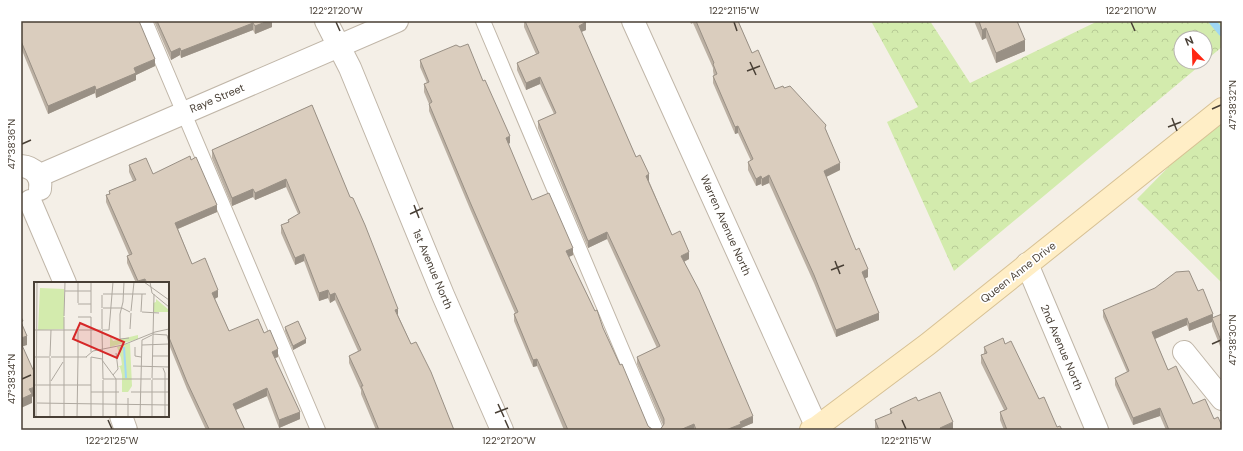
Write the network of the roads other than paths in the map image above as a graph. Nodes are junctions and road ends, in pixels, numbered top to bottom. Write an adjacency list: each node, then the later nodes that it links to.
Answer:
1 (145, 21): 8 (lane)
2 (326, 21): 6 (street, 1st Avenue North)
3 (397, 21): 6 (street, Raye Street)
4 (483, 21): 20 (lane)
5 (633, 21): 16 (street, Warren Avenue North)
6 (338, 45): 8 (street, Raye Street); 19 (street, 1st Avenue North)
7 (1222, 109): 11 (main road, Queen Anne Drive)
8 (183, 113): 9 (street, Raye Street); 18 (lane)
9 (30, 171): 10 (street)
10 (25, 202): 12 (street)
11 (1027, 264): 16 (main road, Queen Anne Drive); 21 (street, 2nd Avenue North)
12 (64, 282)
13 (1184, 352): 14 (street)
14 (1222, 399)
15 (121, 417): 17 (street)
16 (815, 429)
17 (126, 430)
18 (318, 430)
19 (502, 430)
20 (656, 430)
21 (1097, 430)

